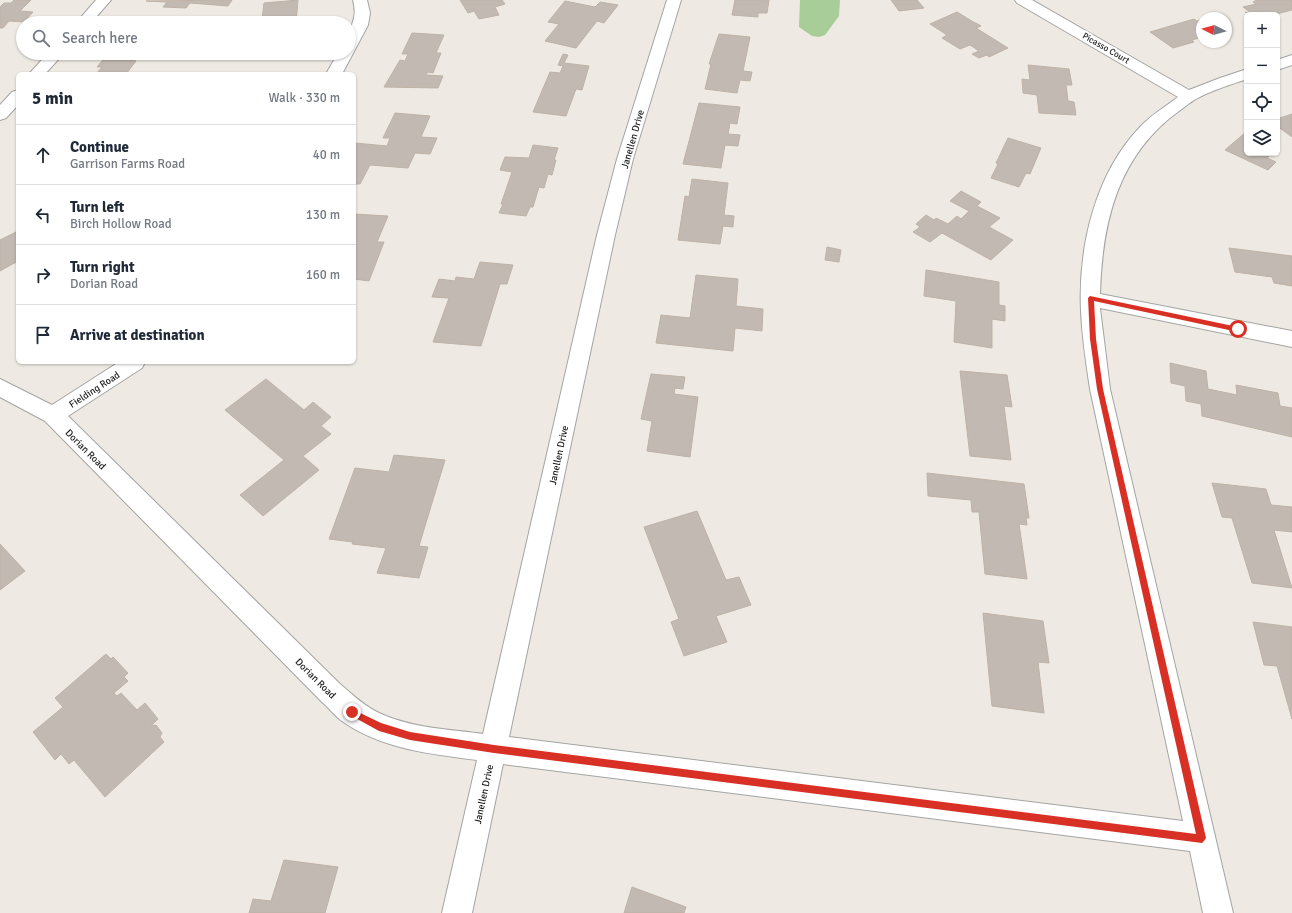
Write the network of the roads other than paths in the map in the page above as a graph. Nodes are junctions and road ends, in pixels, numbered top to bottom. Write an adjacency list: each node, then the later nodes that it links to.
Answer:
1 (104, 0): 5 (street)
2 (360, 0): 6 (street)
3 (674, 0): 22 (street, Janellen Drive)
4 (1022, 0): 15 (street, Picasso Court)
5 (89, 16)
6 (356, 35)
7 (50, 60): 11 (street)
8 (342, 60): 12 (street)
9 (1292, 60): 10 (street)
10 (1280, 64)
11 (39, 72)
12 (335, 72)
13 (1244, 75): 15 (street)
14 (16, 97): 16 (street)
15 (1189, 97): 17 (street)
16 (0, 115)
17 (1090, 298): 18 (street); 23 (street)
18 (1292, 339)
19 (133, 364): 21 (street, Fielding Road)
20 (0, 387): 21 (street, Dorian Road)
21 (53, 416): 22 (street, Dorian Road)
22 (494, 749): 23 (street, Dorian Road); 24 (street, Janellen Drive)
23 (1202, 838): 25 (street)
24 (457, 913)
25 (1218, 913)

